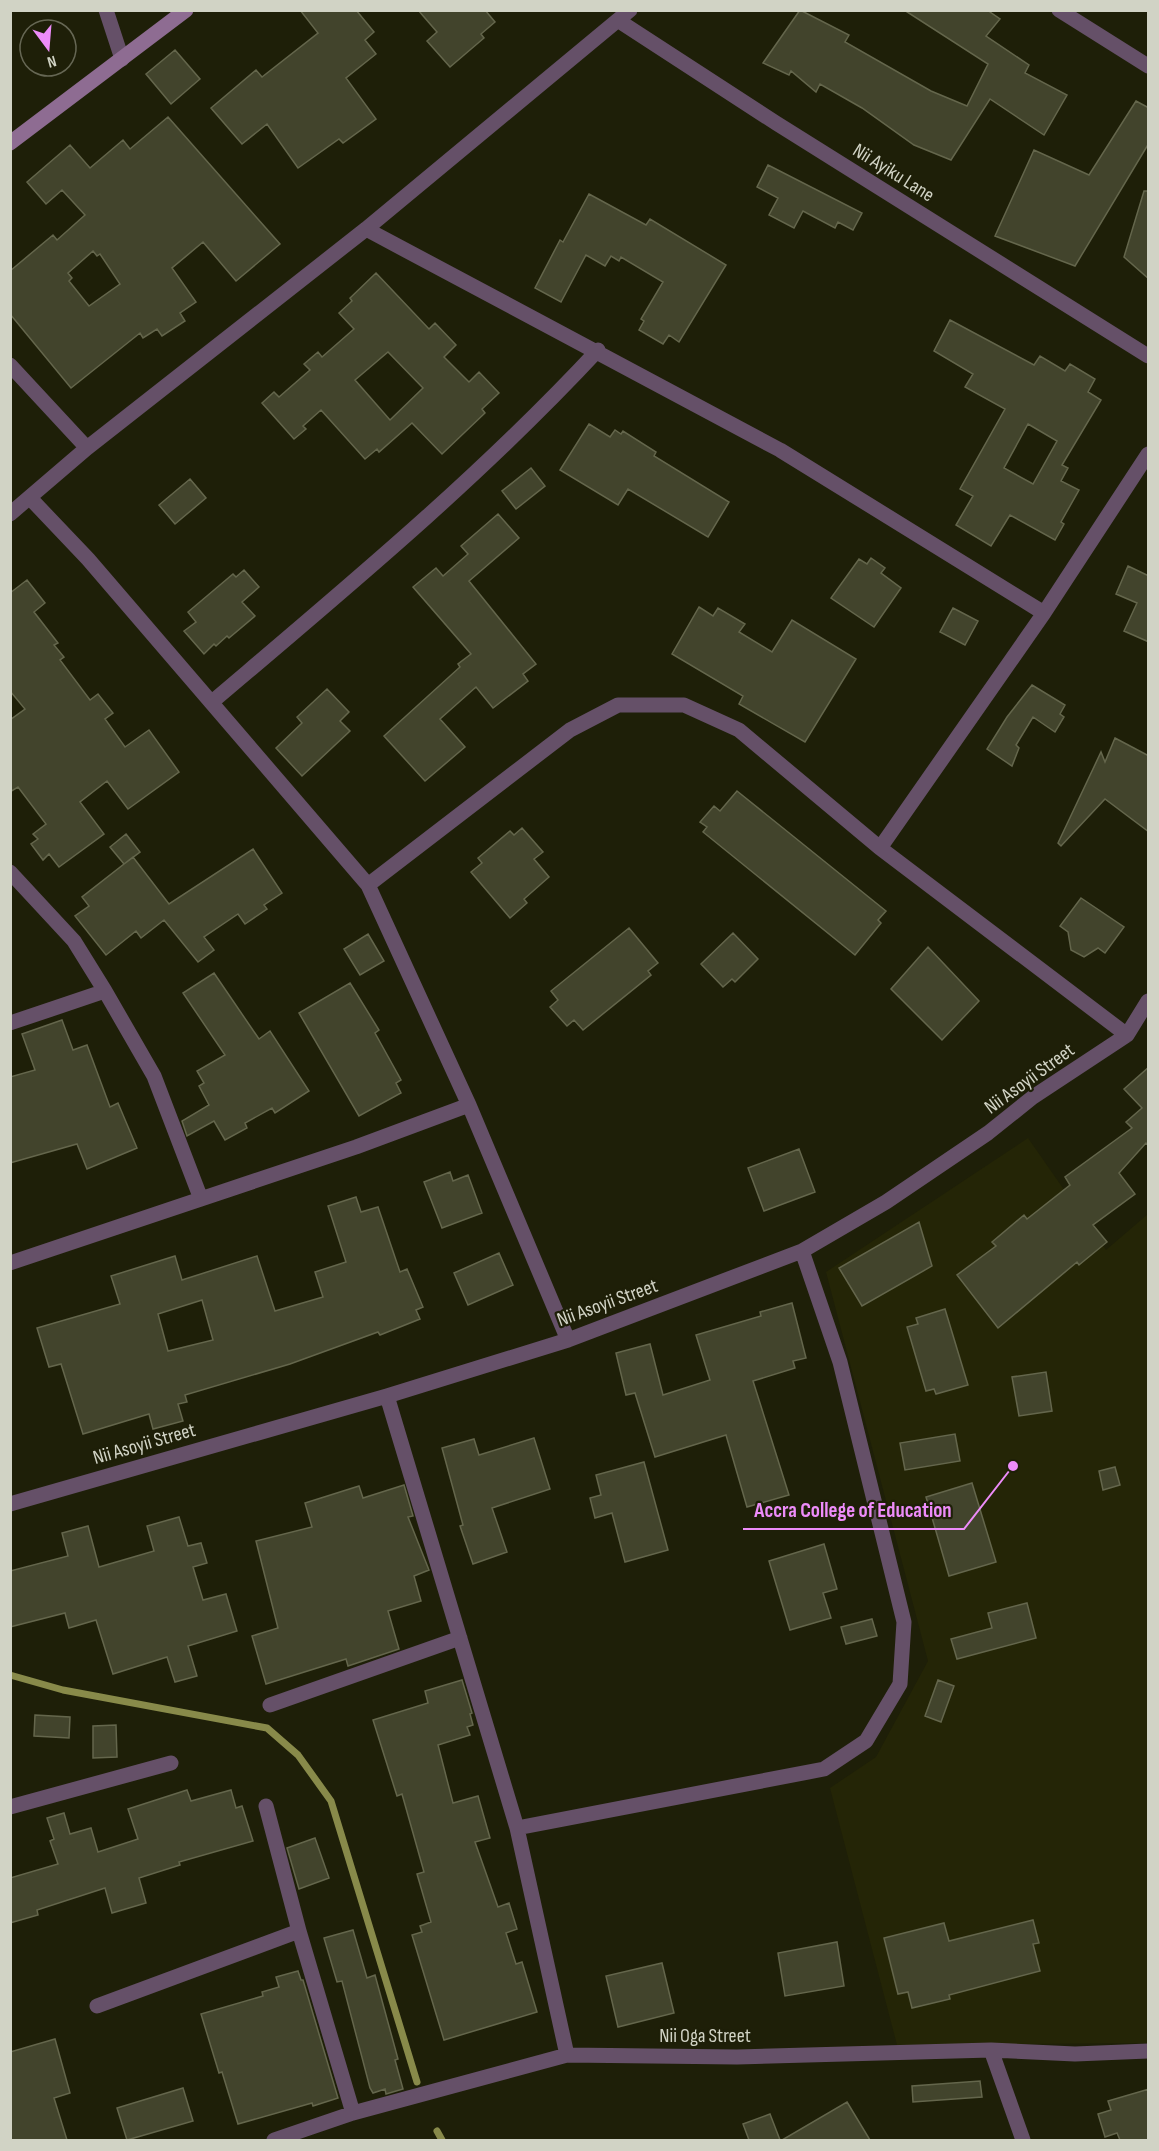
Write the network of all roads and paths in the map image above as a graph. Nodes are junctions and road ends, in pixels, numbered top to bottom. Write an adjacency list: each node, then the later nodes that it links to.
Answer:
1 (106, 10): 5 (street)
2 (186, 10): 5 (street)
3 (1059, 10): 6 (street)
4 (624, 16): 8 (street); 10 (street, Nii Ayiku Lane)
5 (122, 59): 7 (street)
6 (1149, 66)
7 (10, 143)
8 (366, 228): 9 (street); 12 (street)
9 (598, 351): 16 (street); 17 (street)
10 (1149, 356)
11 (10, 365): 12 (street)
12 (87, 448): 14 (street)
13 (1149, 454): 16 (street)
14 (30, 498): 15 (street); 17 (street)
15 (10, 514)
16 (1044, 613): 18 (street)
17 (212, 702): 20 (street)
18 (880, 848): 20 (street); 24 (street)
19 (10, 872): 21 (street)
20 (368, 885): 25 (street)
21 (105, 991): 23 (street); 26 (street)
22 (1149, 1001): 24 (street, Nii Asoyii Street)
23 (10, 1023)
24 (1127, 1035): 27 (street, Nii Asoyii Street)
25 (470, 1105): 26 (street); 29 (street)
26 (201, 1198): 28 (street)
27 (802, 1251): 29 (street, Nii Asoyii Street); 37 (street)
28 (10, 1263)
29 (568, 1340): 30 (street, Nii Asoyii Street)
30 (387, 1396): 31 (street, Nii Asoyii Street); 32 (street)
31 (10, 1504)
32 (460, 1638): 33 (street); 37 (street)
33 (270, 1705)
34 (171, 1763): 36 (street)
35 (266, 1806): 38 (street)
36 (10, 1807)
37 (517, 1828): 42 (street)
38 (300, 1931): 39 (street); 43 (street)
39 (97, 2006)
40 (991, 2050): 41 (street, Nii Oga Street); 42 (street, Nii Oga Street); 45 (street)
41 (1149, 2051)
42 (567, 2055): 43 (street, Nii Oga Street)
43 (353, 2113): 44 (street, Nii Oga Street)
44 (274, 2140)
45 (1023, 2140)

